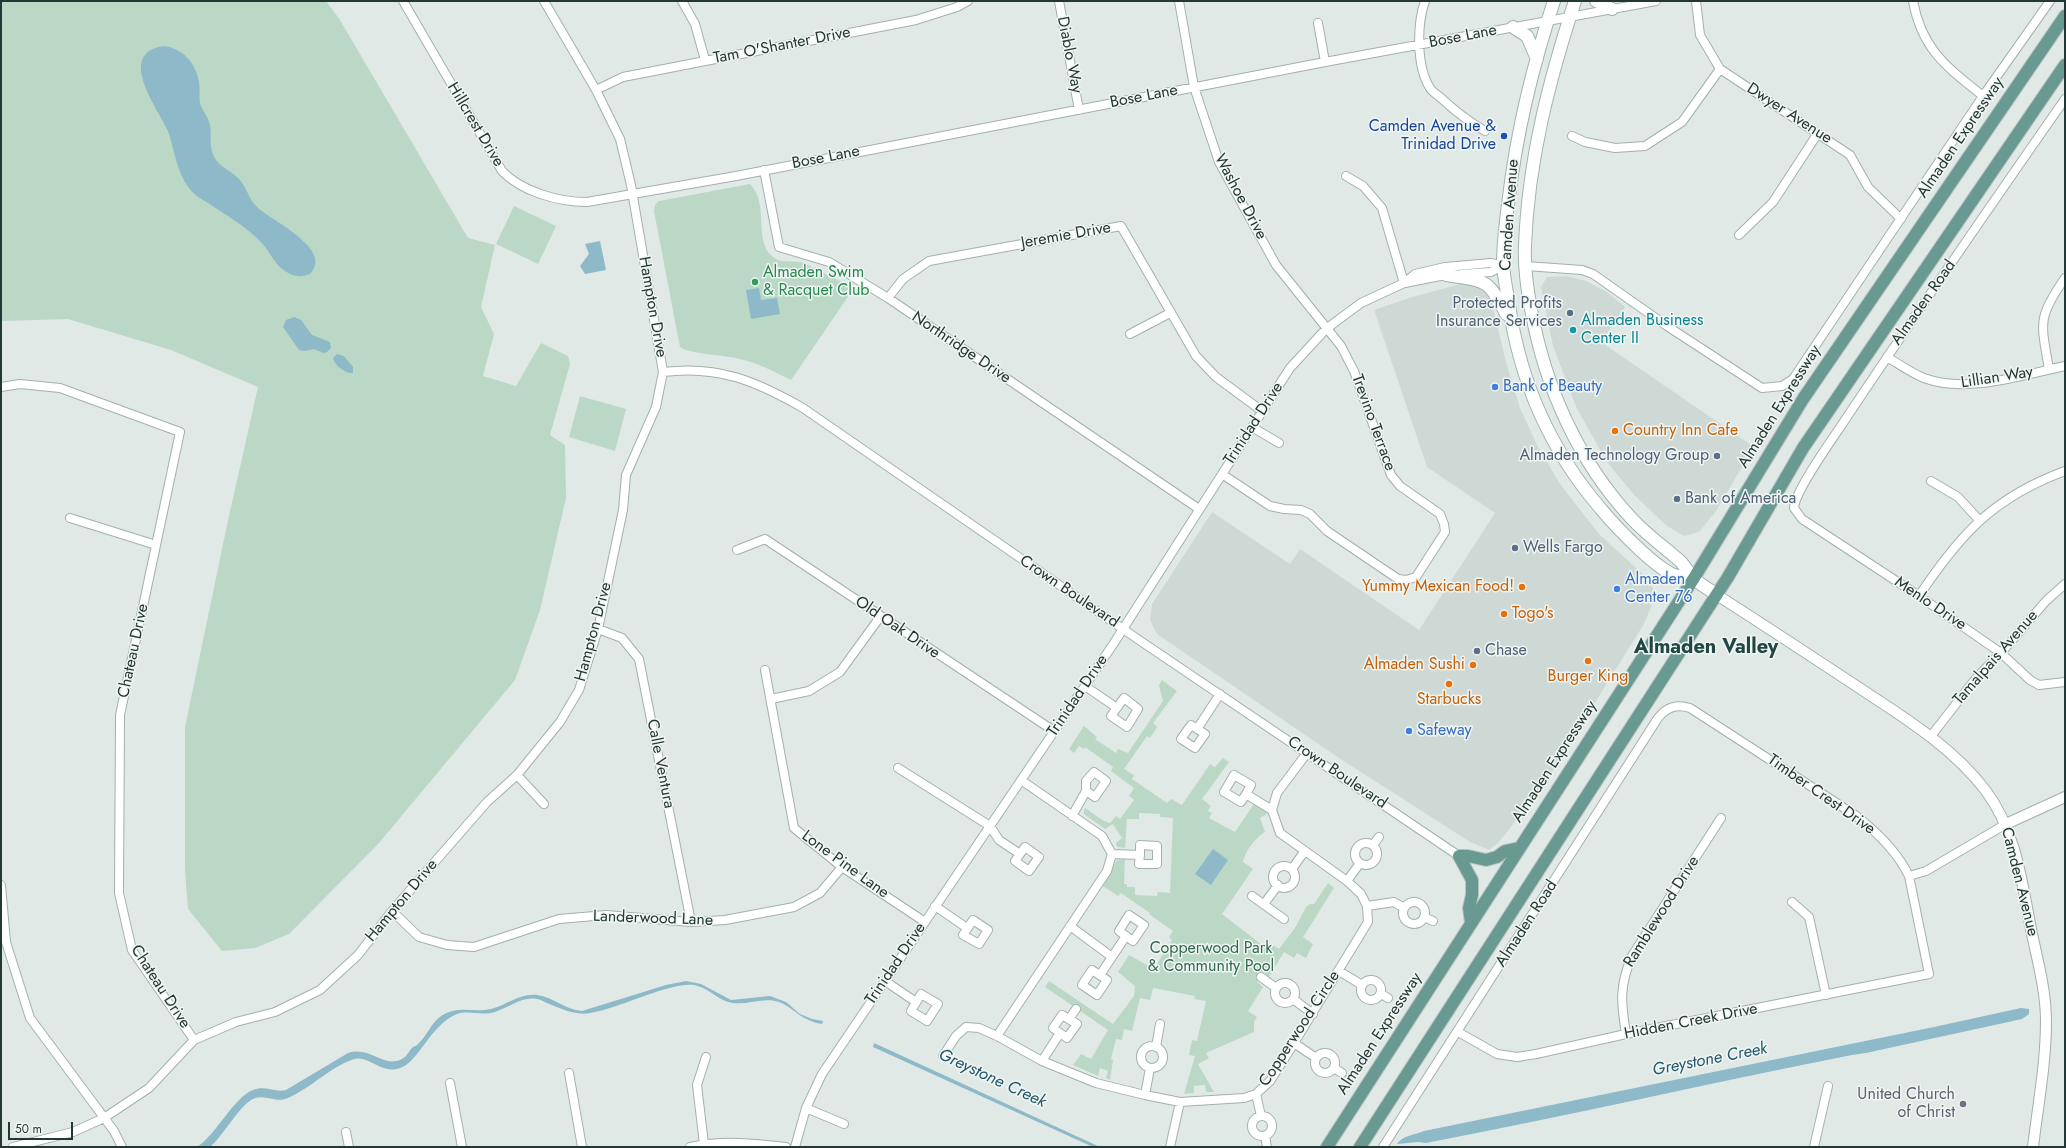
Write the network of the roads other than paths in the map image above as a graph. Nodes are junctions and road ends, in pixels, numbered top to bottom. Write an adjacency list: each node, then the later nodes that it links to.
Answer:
1 (403, 1): 37 (street, Hillcrest Drive)
2 (544, 1): 28 (street, Hampton Drive)
3 (682, 1): 23 (street)
4 (968, 1): 23 (street, Tam O'Shanter Drive)
5 (1058, 1): 31 (street, Diablo Way)
6 (1179, 1): 27 (street, Washoe Drive)
7 (1425, 1): 21 (street)
8 (1554, 1): 18 (main road, Camden Avenue)
9 (1576, 1): 17 (main road, Camden Avenue)
10 (1596, 1): 15 (main road)
11 (1656, 1): 15 (street, Bose Lane)
12 (1696, 1): 26 (street, Dwyer Avenue)
13 (1913, 1): 29 (street)
14 (2050, 1): 29 (street)
15 (1612, 9): 17 (street, Bose Lane)
16 (2065, 16): 67 (main road, Almaden Expressway)
17 (1570, 17): 18 (street, Bose Lane); 41 (main road, Camden Avenue)
18 (1547, 20): 20 (street, Bose Lane); 22 (main road, Camden Avenue)
19 (1318, 23): 24 (street)
20 (1513, 27): 21 (street, Bose Lane); 22 (main road)
21 (1419, 45): 24 (street, Bose Lane); 32 (street)
22 (1537, 59): 40 (main road, Camden Avenue)
23 (705, 60): 28 (street, Tam O'Shanter Drive)
24 (1325, 62): 27 (street, Bose Lane)
25 (2065, 65): 69 (main road)
26 (1720, 69): 33 (street, Dwyer Avenue); 34 (street)
27 (1194, 87): 31 (street, Bose Lane); 48 (street, Washoe Drive)
28 (596, 90): 37 (street, Hampton Drive)
29 (1983, 96): 38 (street)
30 (2065, 98): 50 (street, Almaden Road)
31 (1079, 110): 35 (street, Bose Lane)
32 (1485, 131)
33 (1818, 133): 38 (street, Dwyer Avenue); 39 (street)
34 (1572, 136)
35 (764, 170): 37 (street, Bose Lane); 45 (street, Northridge Drive)
36 (1346, 176): 44 (street)
37 (633, 194): 53 (street, Hampton Drive)
38 (1901, 219): 41 (street, Trinidad Drive)
39 (1739, 235)
40 (1504, 266): 41 (main road, Trinidad Drive); 42 (street, Trinidad Drive); 44 (street, Trinidad Drive); 47 (main road, Camden Avenue)
41 (1526, 266): 67 (main road, Camden Avenue)
42 (1446, 275): 44 (street, Trinidad Drive); 47 (main road)
43 (2065, 278): 52 (street)
44 (1404, 283): 48 (street, Trinidad Drive)
45 (888, 298): 46 (street, Jeremie Drive); 61 (street, Northridge Drive)
46 (1170, 313): 49 (street); 55 (street, Jeremie Drive)
47 (1512, 326): 67 (main road, Camden Avenue)
48 (1326, 329): 55 (street, Trinidad Drive); 59 (street, Trevino Terrace)
49 (1130, 334)
50 (1887, 357): 52 (street, Lillian Way); 62 (street, Almaden Road)
51 (2065, 366): 52 (street, Lillian Way)
52 (2049, 369)
53 (663, 372): 72 (street, Crown Boulevard); 73 (street, Hampton Drive)
54 (1, 387): 65 (street, Chateau Drive)
55 (1262, 411): 56 (street, Trinidad Drive)
56 (1252, 427): 57 (street); 59 (street, Trinidad Drive)
57 (1279, 443)
58 (2065, 471): 64 (street)
59 (1222, 474): 61 (street, Trinidad Drive)
60 (1932, 481): 64 (street)
61 (1199, 509): 72 (street, Trinidad Drive)
62 (1796, 514): 70 (street, Menlo Drive)
63 (70, 518): 65 (street)
64 (1979, 520): 70 (street)
65 (156, 545): 146 (street, Chateau Drive)
66 (737, 550): 71 (street, Old Oak Drive)
67 (1694, 578): 69 (main road, Camden Avenue); 100 (main road, Almaden Expressway)
68 (2065, 584): 74 (street, Tamalpais Avenue)
69 (1716, 595): 84 (street, Camden Avenue); 180 (main road)
70 (1919, 596): 74 (street, Menlo Drive)
71 (880, 617): 79 (street); 83 (street, Old Oak Drive)
72 (1123, 628): 77 (street, Trinidad Drive); 78 (street, Crown Boulevard)
73 (598, 629): 87 (street, Hampton Drive); 123 (street, Calle Ventura)
74 (2001, 653): 76 (street, Menlo Drive); 84 (street, Tamalpais Avenue)
75 (765, 670): 79 (street, Lone Pine Lane)
76 (2065, 682)
77 (1085, 686): 81 (street); 83 (street, Trinidad Drive)
78 (1220, 694): 82 (street); 85 (street, Crown Boulevard)
79 (770, 699): 107 (street, Lone Pine Lane)
80 (1674, 706): 109 (street, Timber Crest Drive); 143 (street, Almaden Road)
81 (1117, 708)
82 (1197, 729)
83 (1054, 731): 88 (street, Trinidad Drive)
84 (1931, 736): 96 (street, Camden Avenue)
85 (1307, 753): 93 (street); 105 (street, Crown Boulevard)
86 (898, 768): 97 (street)
87 (517, 775): 92 (street); 119 (street, Hampton Drive)
88 (1022, 780): 94 (street); 97 (street, Trinidad Drive)
89 (1086, 791): 94 (street)
90 (1246, 794): 93 (street)
91 (2065, 797): 96 (street)
92 (544, 804)
93 (1272, 810): 101 (street)
94 (1072, 816): 103 (street)
95 (1721, 818): 144 (street, Ramblewood Drive)
96 (2006, 824): 109 (street); 183 (street, Camden Avenue)
97 (990, 826): 102 (street); 116 (street, Trinidad Drive)
98 (1379, 837): 99 (street)
99 (1373, 845): 106 (street); 106 (street)
100 (1519, 848): 105 (main road); 125 (main road, Almaden Expressway)
101 (1304, 852): 108 (street); 110 (street)
102 (1020, 854)
103 (1112, 854): 104 (street); 126 (street)
104 (1140, 855)
105 (1459, 856): 125 (main road)
106 (1360, 863): 110 (street)
107 (842, 868): 123 (street, Landerwood Lane); 124 (street, Lone Pine Lane)
108 (1292, 869): 112 (street); 112 (street)
109 (1909, 876): 131 (street, Timber Crest Drive)
110 (1347, 881): 117 (street)
111 (1, 885): 164 (street)
112 (1278, 885): 115 (street)
113 (1252, 896): 115 (street)
114 (1792, 902): 137 (street)
115 (1264, 904): 121 (street)
116 (935, 906): 124 (street, Trinidad Drive); 127 (street)
117 (1367, 906): 118 (street); 130 (street, Copperwood Circle)
118 (1404, 908): 120 (street); 120 (street)
119 (392, 911): 123 (street, Landerwood Lane); 146 (street, Hampton Drive)
120 (1424, 918): 122 (street)
121 (1284, 919)
122 (1433, 921)
123 (691, 922)
124 (925, 922): 134 (street, Trinidad Drive)
125 (1472, 923): 179 (main road, Almaden Expressway)
126 (1070, 926): 129 (street); 145 (street)
127 (967, 928)
128 (1126, 936): 129 (street)
129 (1112, 957): 132 (street)
130 (1339, 971): 135 (street); 141 (street, Copperwood Circle)
131 (1929, 974): 137 (street, Hidden Creek Drive)
132 (1100, 975)
133 (1261, 977): 136 (street)
134 (885, 980): 139 (street); 162 (street, Trinidad Drive)
135 (1362, 985): 135 (street)
136 (1276, 988): 138 (street); 138 (street)
137 (1826, 995): 144 (street, Hidden Creek Drive)
138 (1293, 999): 141 (street)
139 (916, 1002)
140 (1076, 1010): 152 (street)
141 (1313, 1014): 147 (street, Copperwood Circle)
142 (1160, 1024): 148 (street)
143 (1458, 1032): 144 (street, Hidden Creek Drive); 181 (street, Almaden Road)
144 (1626, 1034)
145 (997, 1036): 149 (street, Copperwood Circle); 152 (street, Copperwood Circle)
146 (194, 1040): 164 (street, Hampton Drive)
147 (1294, 1043): 151 (street); 159 (street, Copperwood Circle)
148 (1156, 1047): 153 (street); 153 (street)
149 (943, 1056)
150 (706, 1057): 168 (street)
151 (1316, 1058): 154 (street); 154 (street)
152 (1042, 1061): 160 (street, Copperwood Circle)
153 (1150, 1068): 160 (street)
154 (1334, 1068): 156 (street)
155 (569, 1073): 173 (street)
156 (1342, 1073)
157 (450, 1083): 172 (street)
158 (1828, 1086): 182 (street)
159 (1256, 1094): 161 (street, Copperwood Circle); 163 (street)
160 (1145, 1095): 161 (street, Copperwood Circle)
161 (1180, 1102): 177 (street)
162 (806, 1108): 165 (street); 176 (street, Trinidad Drive)
163 (1261, 1116): 167 (street); 167 (street)
164 (104, 1118): 169 (street, Hampton Drive); 170 (street)
165 (844, 1124)
166 (346, 1132): 171 (street)
167 (1265, 1136): 178 (street)
168 (704, 1144): 174 (street); 175 (street)
169 (13, 1147)
170 (122, 1147)
171 (349, 1147)
172 (462, 1147)
173 (582, 1147)
174 (690, 1147)
175 (786, 1147)
176 (795, 1147)
177 (1170, 1147)
178 (1267, 1147)
179 (1327, 1147)
180 (1360, 1147)
181 (1383, 1147)
182 (1814, 1147)
183 (2033, 1147)

